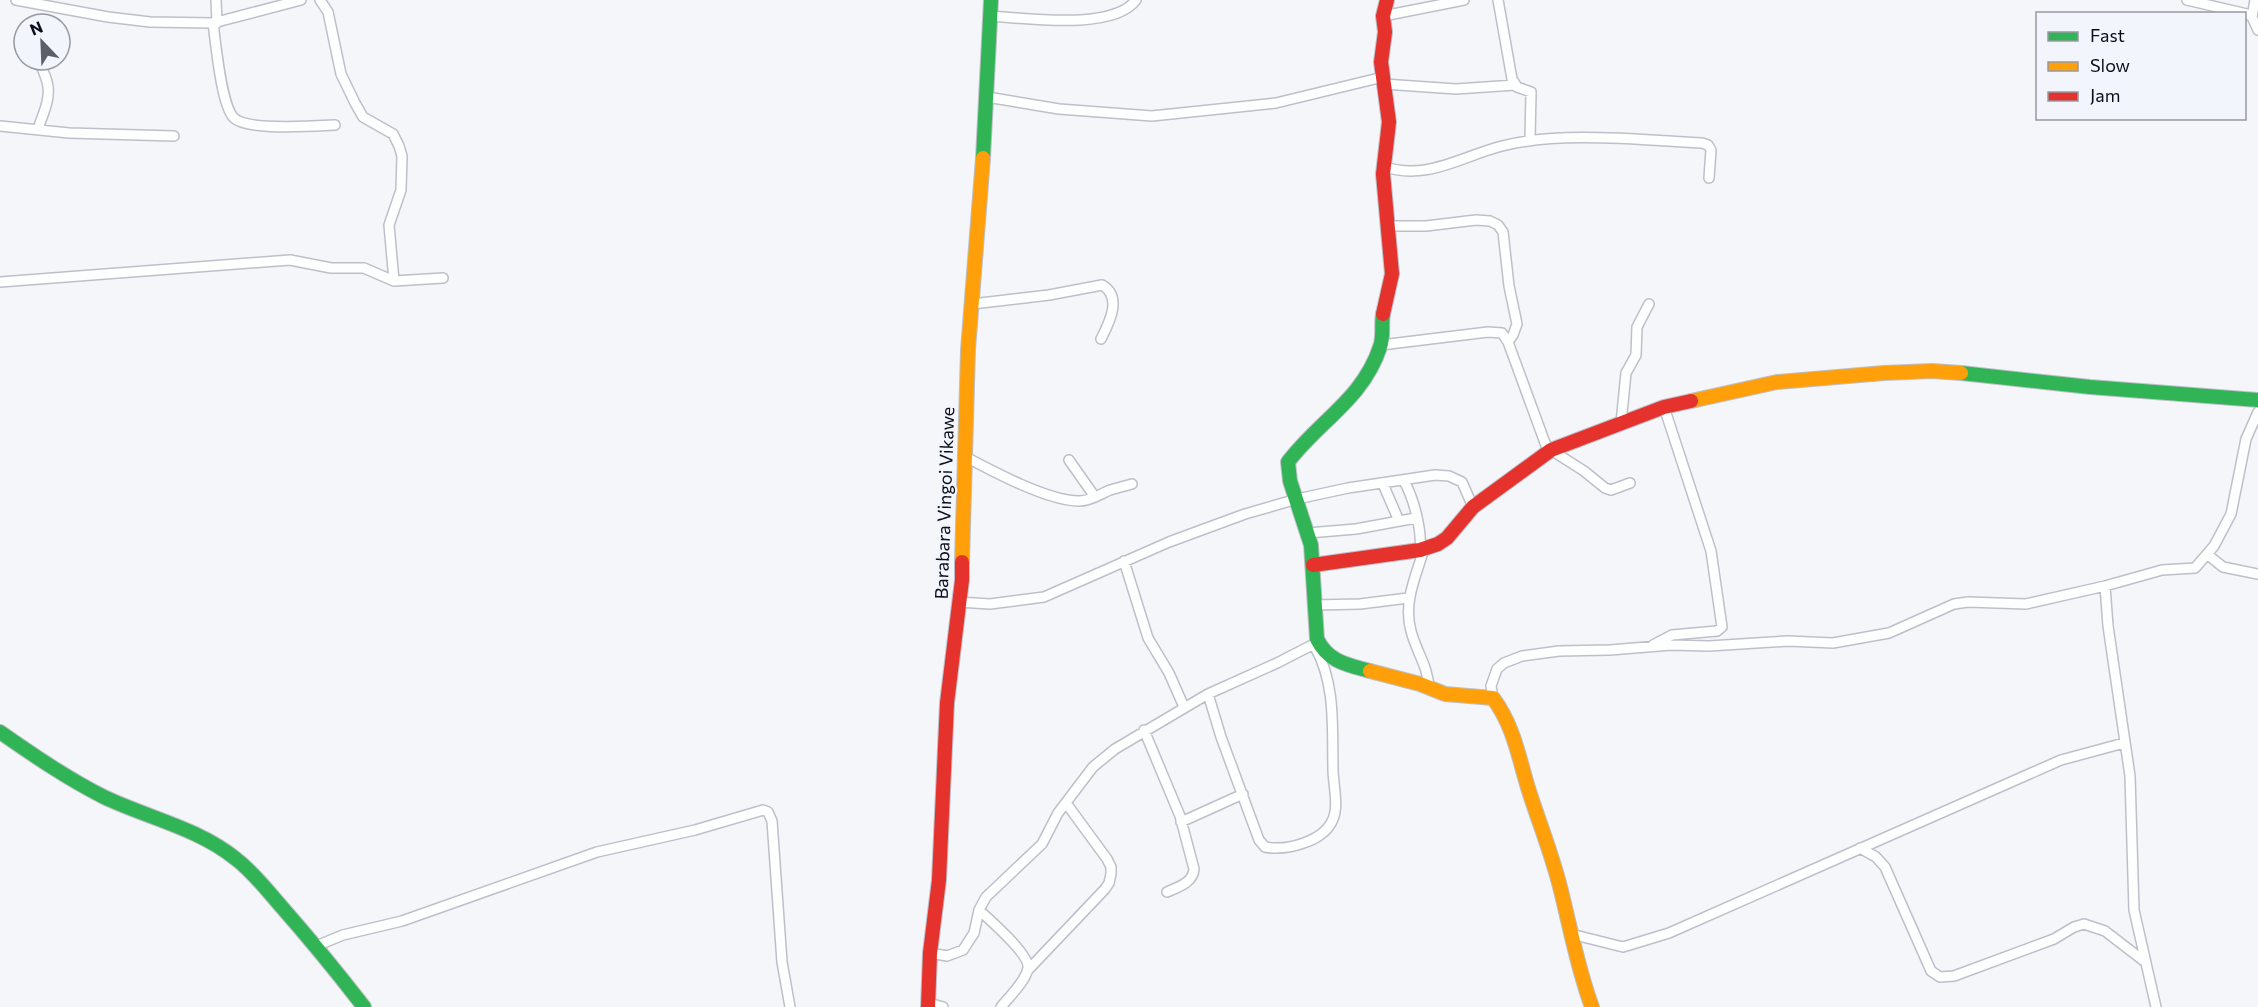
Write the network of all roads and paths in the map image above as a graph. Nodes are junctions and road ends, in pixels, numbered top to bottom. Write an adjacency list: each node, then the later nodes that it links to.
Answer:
1 (16, 0): 17 (street)
2 (216, 0): 17 (street)
3 (301, 0): 17 (street)
4 (320, 0): 32 (street)
5 (992, 0): 14 (street, Barabara Vingoi Vikawe)
6 (1136, 0): 14 (street)
7 (1387, 0): 15 (street)
8 (1464, 0): 15 (street)
9 (1498, 0): 21 (street)
10 (2187, 0): 12 (street)
11 (2255, 0): 16 (street)
12 (2242, 12)
13 (2246, 14): 16 (street)
14 (990, 16): 22 (street, Barabara Vingoi Vikawe)
15 (1383, 16): 20 (street)
16 (2252, 17): 18 (street)
17 (215, 23): 23 (street)
18 (2258, 30)
19 (42, 72): 25 (street)
20 (1383, 81): 21 (street); 22 (street); 28 (street)
21 (1515, 85): 27 (street)
22 (987, 97): 34 (street, Barabara Vingoi Vikawe)
23 (335, 125)
24 (0, 126): 25 (street)
25 (39, 129): 26 (street)
26 (174, 136)
27 (1530, 140): 28 (street); 29 (street)
28 (1383, 166): 30 (street)
29 (1709, 178)
30 (1388, 226): 37 (street); 38 (street)
31 (442, 278): 32 (street)
32 (394, 281): 33 (street)
33 (0, 282)
34 (972, 304): 36 (street); 44 (street, Barabara Vingoi Vikawe)
35 (1649, 304): 42 (street)
36 (1101, 339)
37 (1508, 342): 38 (street); 43 (street)
38 (1381, 345): 51 (street)
39 (2258, 400): 40 (street)
40 (1664, 407): 42 (street); 66 (street)
41 (2258, 412): 57 (street)
42 (1621, 423): 43 (street)
43 (1550, 451): 47 (street); 52 (street)
44 (964, 456): 50 (street); 63 (street, Barabara Vingoi Vikawe)
45 (1069, 460): 50 (street)
46 (1404, 481): 49 (street); 52 (street); 53 (street)
47 (1630, 483)
48 (1132, 484): 50 (street)
49 (1383, 484): 51 (street); 54 (street)
50 (1095, 497)
51 (1297, 499): 55 (street); 58 (street)
52 (1473, 507): 56 (street)
53 (1416, 518): 54 (street); 56 (street)
54 (1399, 521): 55 (street)
55 (1308, 533): 59 (street)
56 (1422, 549): 59 (street); 62 (street)
57 (2208, 555): 60 (street); 61 (street)
58 (1124, 561): 63 (street); 70 (street)
59 (1313, 566): 64 (street)
60 (2258, 574)
61 (2105, 586): 66 (street); 73 (street)
62 (1408, 598): 64 (street); 67 (street)
63 (958, 602): 82 (street, Barabara Vingoi Vikawe)
64 (1315, 605): 65 (street)
65 (1315, 643): 67 (street); 68 (street); 74 (street)
66 (1651, 646): 69 (street)
67 (1429, 688): 69 (street)
68 (1208, 694): 70 (street); 74 (street)
69 (1493, 698): 80 (street)
70 (1184, 707): 71 (street)
71 (1144, 730): 75 (street); 76 (street)
72 (0, 732): 81 (street)
73 (2124, 743): 77 (street); 83 (street)
74 (1242, 794): 76 (street)
75 (1066, 803): 79 (street); 84 (street)
76 (1181, 822): 78 (street)
77 (1860, 848): 80 (street); 83 (street)
78 (1167, 892)
79 (979, 910): 82 (street); 84 (street)
80 (1571, 934): 90 (street)
81 (316, 946): 86 (street); 87 (street)
82 (930, 953): 85 (street, Barabara Vingoi Vikawe)
83 (2144, 961): 91 (street)
84 (1028, 970): 89 (street)
85 (928, 1005): 88 (street)
86 (364, 1007)
87 (790, 1007)
88 (943, 1007)
89 (1001, 1007)
90 (1592, 1007)
91 (2156, 1007)

